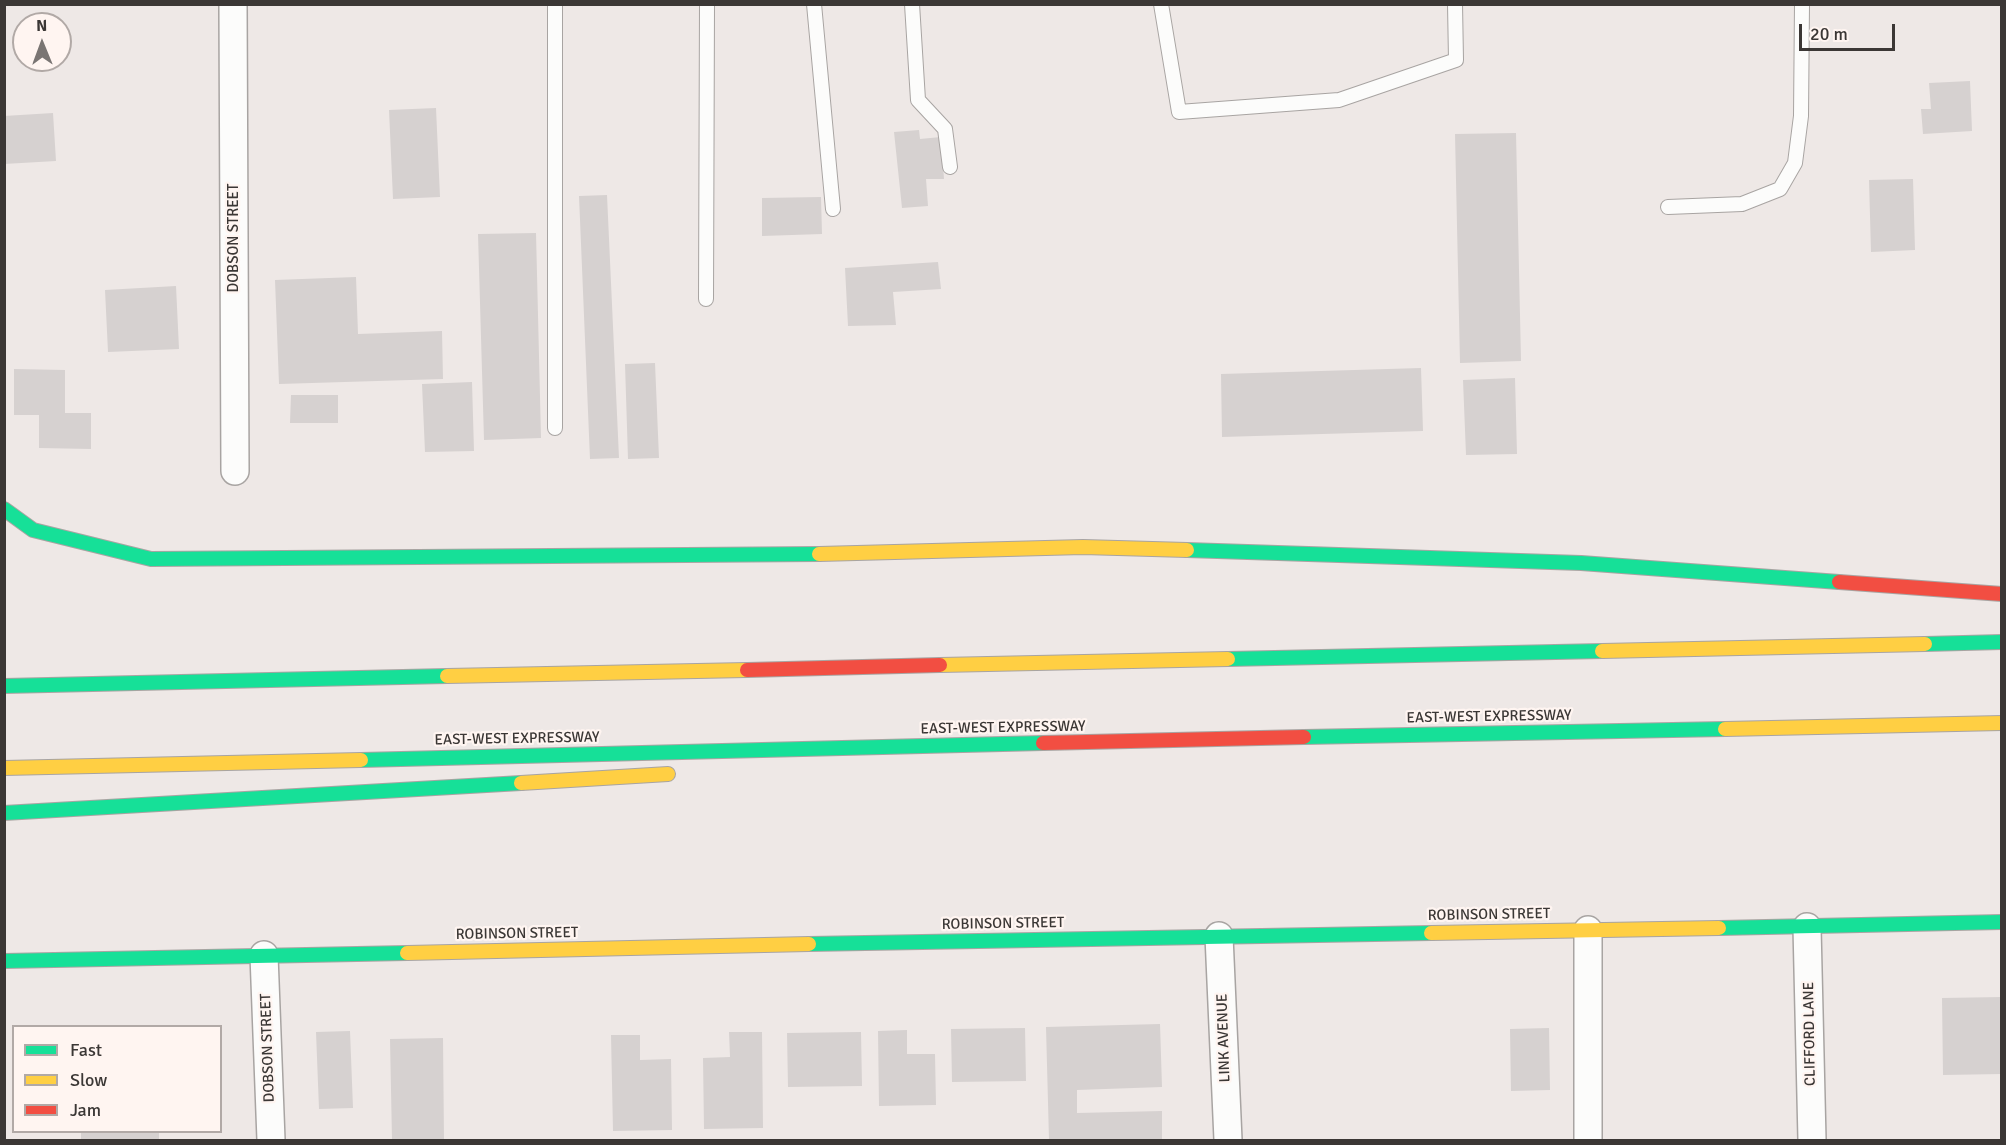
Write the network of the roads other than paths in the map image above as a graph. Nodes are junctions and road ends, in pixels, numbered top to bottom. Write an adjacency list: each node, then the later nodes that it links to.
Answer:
1 (233, 4): 14 (street, DOBSON STREET)
2 (555, 4): 13 (lane)
3 (707, 4): 12 (lane)
4 (814, 4): 11 (lane)
5 (912, 4): 9 (lane)
6 (1161, 4): 7 (lane)
7 (1455, 4)
8 (1802, 4): 10 (lane)
9 (950, 167)
10 (1668, 207)
11 (833, 209)
12 (706, 299)
13 (555, 428)
14 (235, 471)
15 (4, 509): 16 (main road)
16 (2001, 594)
17 (2001, 642): 18 (main road)
18 (4, 686)
19 (2001, 723): 20 (main road, EAST-WEST EXPRESSWAY)
20 (1270, 738): 21 (main road); 22 (main road, EAST-WEST EXPRESSWAY)
21 (890, 760)
22 (4, 768)
23 (676, 773): 24 (main road)
24 (4, 813)
25 (2001, 921): 26 (main road, ROBINSON STREET)
26 (1807, 927): 27 (main road, ROBINSON STREET); 34 (street, CLIFFORD LANE)
27 (1588, 930): 28 (main road, ROBINSON STREET); 33 (street)
28 (1220, 936): 29 (main road, ROBINSON STREET); 32 (street, LINK AVENUE)
29 (264, 956): 30 (main road, ROBINSON STREET); 31 (street, DOBSON STREET)
30 (4, 961)
31 (271, 1140)
32 (1228, 1140)
33 (1588, 1140)
34 (1812, 1140)

